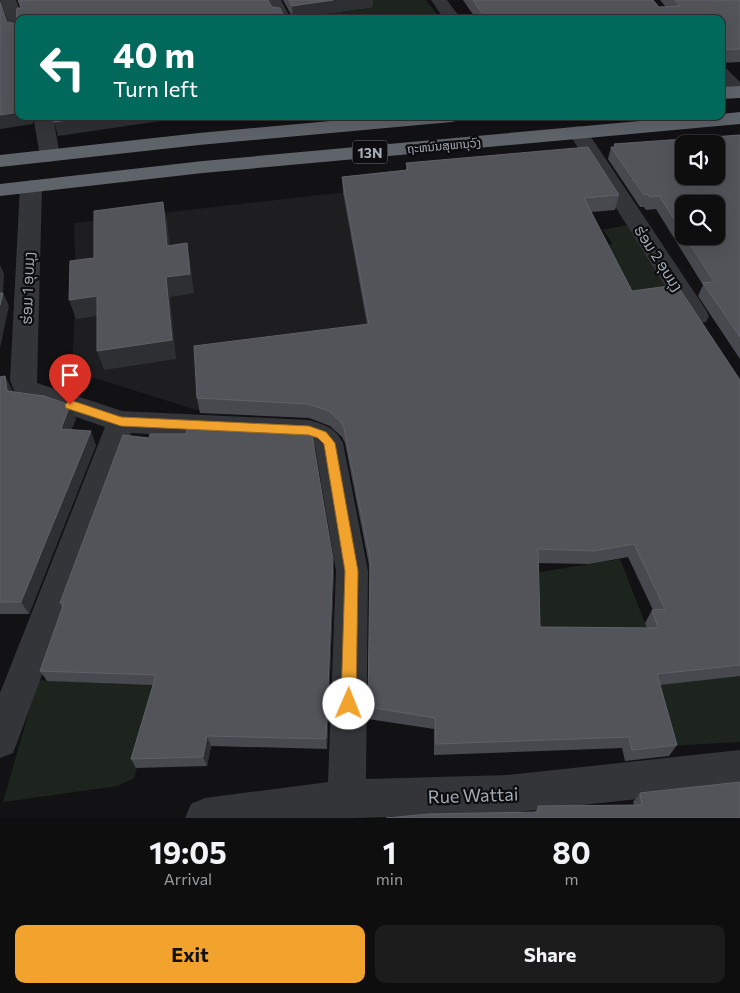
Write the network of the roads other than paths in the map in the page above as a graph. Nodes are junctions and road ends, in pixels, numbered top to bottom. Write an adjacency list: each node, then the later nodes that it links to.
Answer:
1 (8, 0): 6 (street)
2 (273, 0): 4 (street)
3 (438, 0): 5 (street)
4 (282, 15)
5 (450, 15)
6 (15, 19)
7 (725, 77): 8 (street)
8 (740, 92): 9 (highway)
9 (725, 93)
10 (740, 118): 11 (highway, ຖະຫນົນສຸພານຸວົງ / 13N)
11 (725, 119)
12 (44, 120): 17 (street)
13 (362, 120): 15 (highway, ຖະຫນົນສຸພານຸວົງ / 13N)
14 (717, 120): 16 (highway, ຖະຫນົນສຸພານຸວົງ / 13N)
15 (339, 121): 17 (highway, ຖະຫນົນສຸພານຸວົງ / 13N)
16 (578, 132): 19 (highway, ຖະຫນົນສຸພານຸວົງ / 13N); 21 (street, ຮ່ອມ 2 ອຸບມຸງ)
17 (50, 156): 18 (highway, ຖະຫນົນສຸພານຸວົງ / 13N)
18 (0, 162)
19 (31, 186): 20 (highway, ຖະຫນົນສຸພານຸວົງ / 13N); 22 (street, ຮ່ອມ 1 ອຸບມຸງ)
20 (0, 190)
21 (708, 333)
22 (121, 422): 23 (street); 25 (street)
23 (0, 740)
24 (740, 769): 26 (street, Rue Wattai)
25 (347, 799): 26 (street, Rue Wattai); 27 (street, Rue Wattai)
26 (511, 806)
27 (206, 818)

